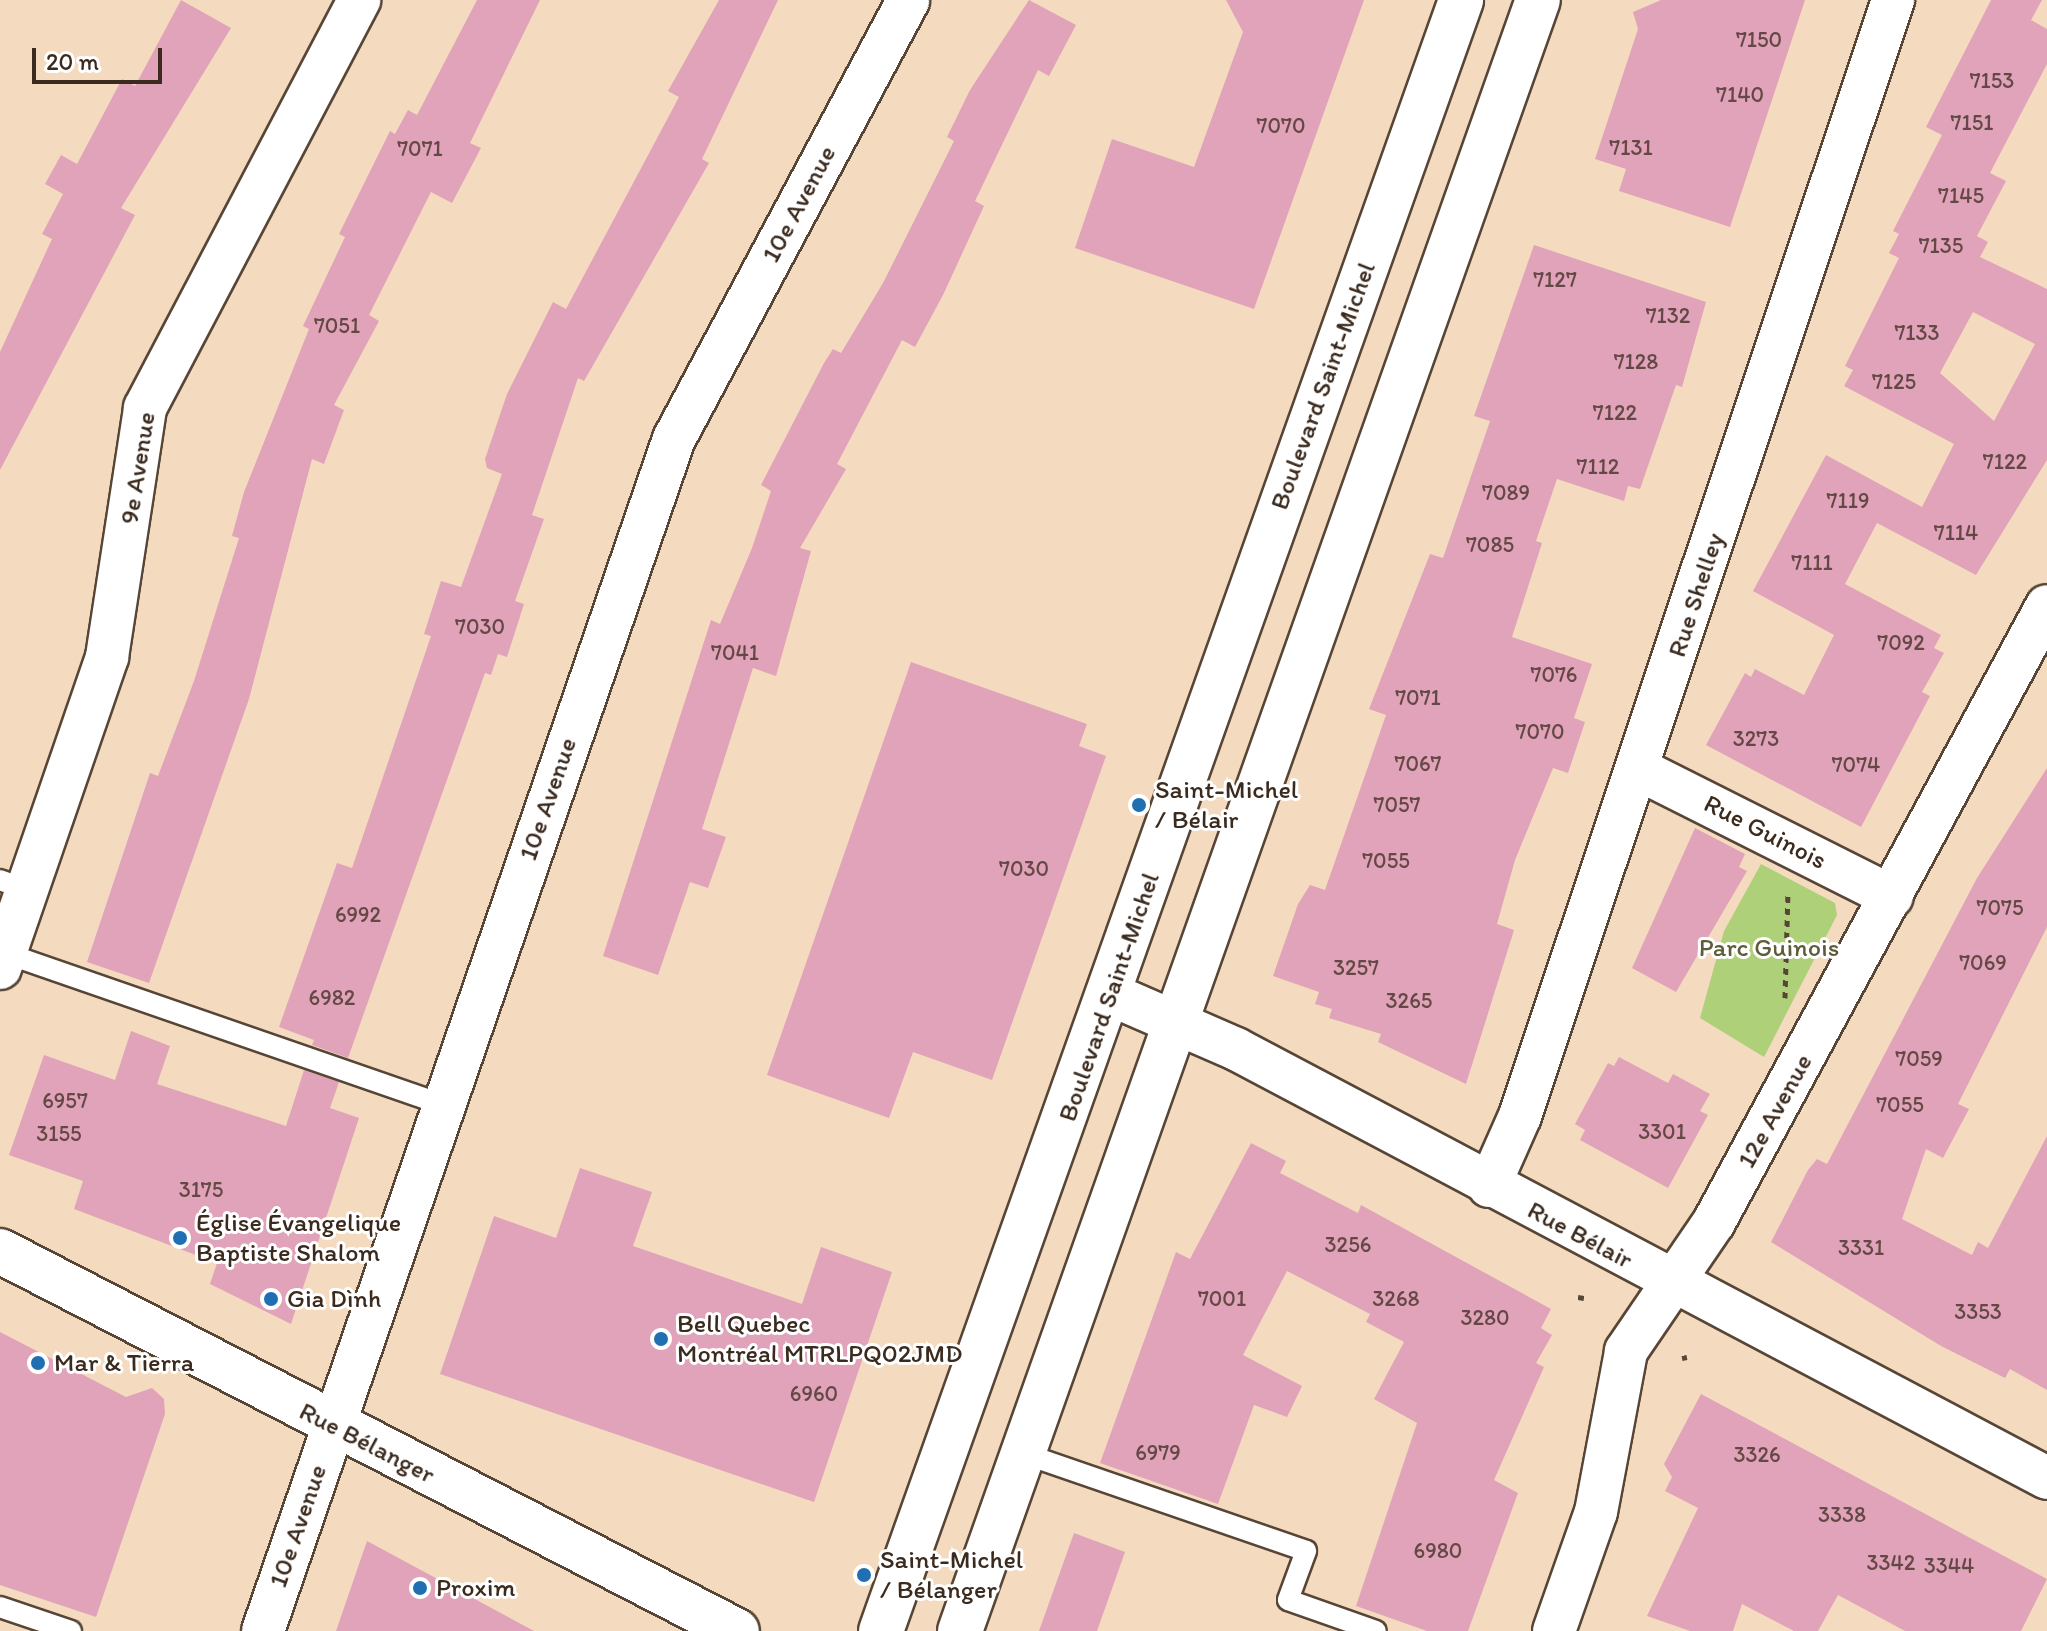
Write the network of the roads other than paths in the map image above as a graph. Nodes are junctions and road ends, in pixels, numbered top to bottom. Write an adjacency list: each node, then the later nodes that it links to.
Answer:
1 (359, 0): 8 (street, 9e Avenue)
2 (908, 0): 13 (street, 10e Avenue)
3 (1461, 0): 11 (main road, Boulevard Saint-Michel)
4 (1538, 0): 12 (main road)
5 (1893, 0): 7 (street, Rue Shelley)
6 (2047, 606): 9 (street, 12e Avenue)
7 (1638, 769): 9 (street, Rue Guinois); 14 (street, Rue Shelley)
8 (14, 885): 10 (street, 9e Avenue)
9 (1892, 897): 16 (street, 12e Avenue)
10 (3, 961): 13 (lane)
11 (1112, 995): 12 (street, Rue Bélair); 24 (main road, Boulevard Saint-Michel)
12 (1179, 1024): 14 (street, Rue Bélair); 18 (main road)
13 (442, 1104): 17 (street, 10e Avenue)
14 (1489, 1186): 16 (street, Rue Bélair)
15 (0, 1251): 17 (main road, Rue Bélanger)
16 (1673, 1285): 19 (street, Rue Bélair); 27 (street, 12e Avenue)
17 (332, 1426): 22 (street, 10e Avenue); 23 (main road, Rue Bélanger)
18 (1025, 1454): 25 (main road); 26 (lane)
19 (2047, 1478)
20 (0, 1607): 21 (lane)
21 (71, 1631)
22 (263, 1631)
23 (737, 1631)
24 (881, 1631)
25 (960, 1631)
26 (1376, 1631)
27 (1554, 1631)

